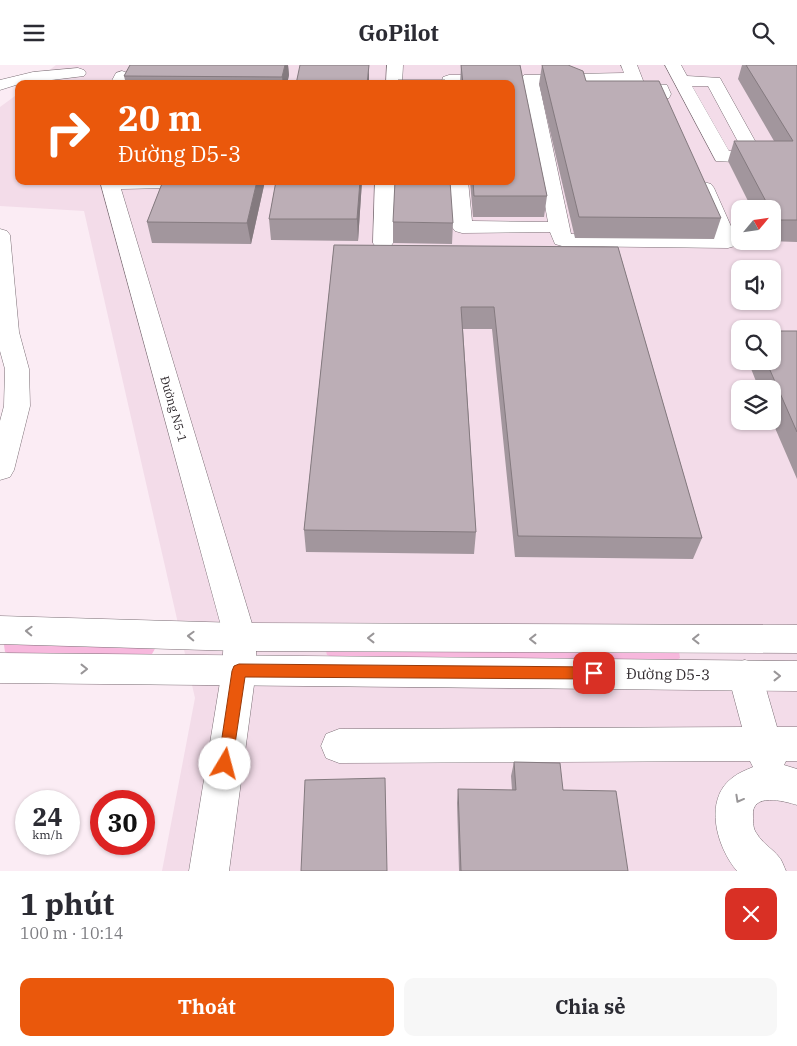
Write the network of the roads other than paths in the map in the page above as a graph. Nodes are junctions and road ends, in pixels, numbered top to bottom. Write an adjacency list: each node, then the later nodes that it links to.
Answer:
1 (30, 65): 14 (street)
2 (395, 65): 8 (street)
3 (511, 65): 10 (street)
4 (673, 65): 12 (street)
5 (632, 72): 15 (street); 16 (street)
6 (79, 74): 7 (street)
7 (24, 80)
8 (394, 80)
9 (449, 80): 11 (street)
10 (512, 80)
11 (512, 80)
12 (682, 81): 12 (street)
13 (15, 83): 14 (street)
14 (2, 87)
15 (669, 107)
16 (696, 170)
17 (122, 185): 29 (street, Đường N5-1)
18 (384, 185): 22 (street)
19 (458, 185): 20 (street)
20 (544, 227)
21 (0, 235): 23 (street)
22 (383, 243)
23 (3, 332): 24 (street)
24 (4, 441): 25 (street)
25 (0, 470)
26 (0, 630): 29 (street, one-way to 26)
27 (797, 639): 28 (street)
28 (730, 640): 29 (street, one-way to 29); 31 (street)
29 (239, 654): 30 (street, one-way to 29); 31 (street, Đường D5-3); 36 (street)
30 (0, 669)
31 (741, 675): 32 (street, Đường D5-3, one-way to 32); 33 (street)
32 (797, 676)
33 (780, 744): 34 (street); 35 (street)
34 (339, 747)
35 (785, 784): 37 (street, one-way to 37)
36 (209, 871)
37 (766, 871)

